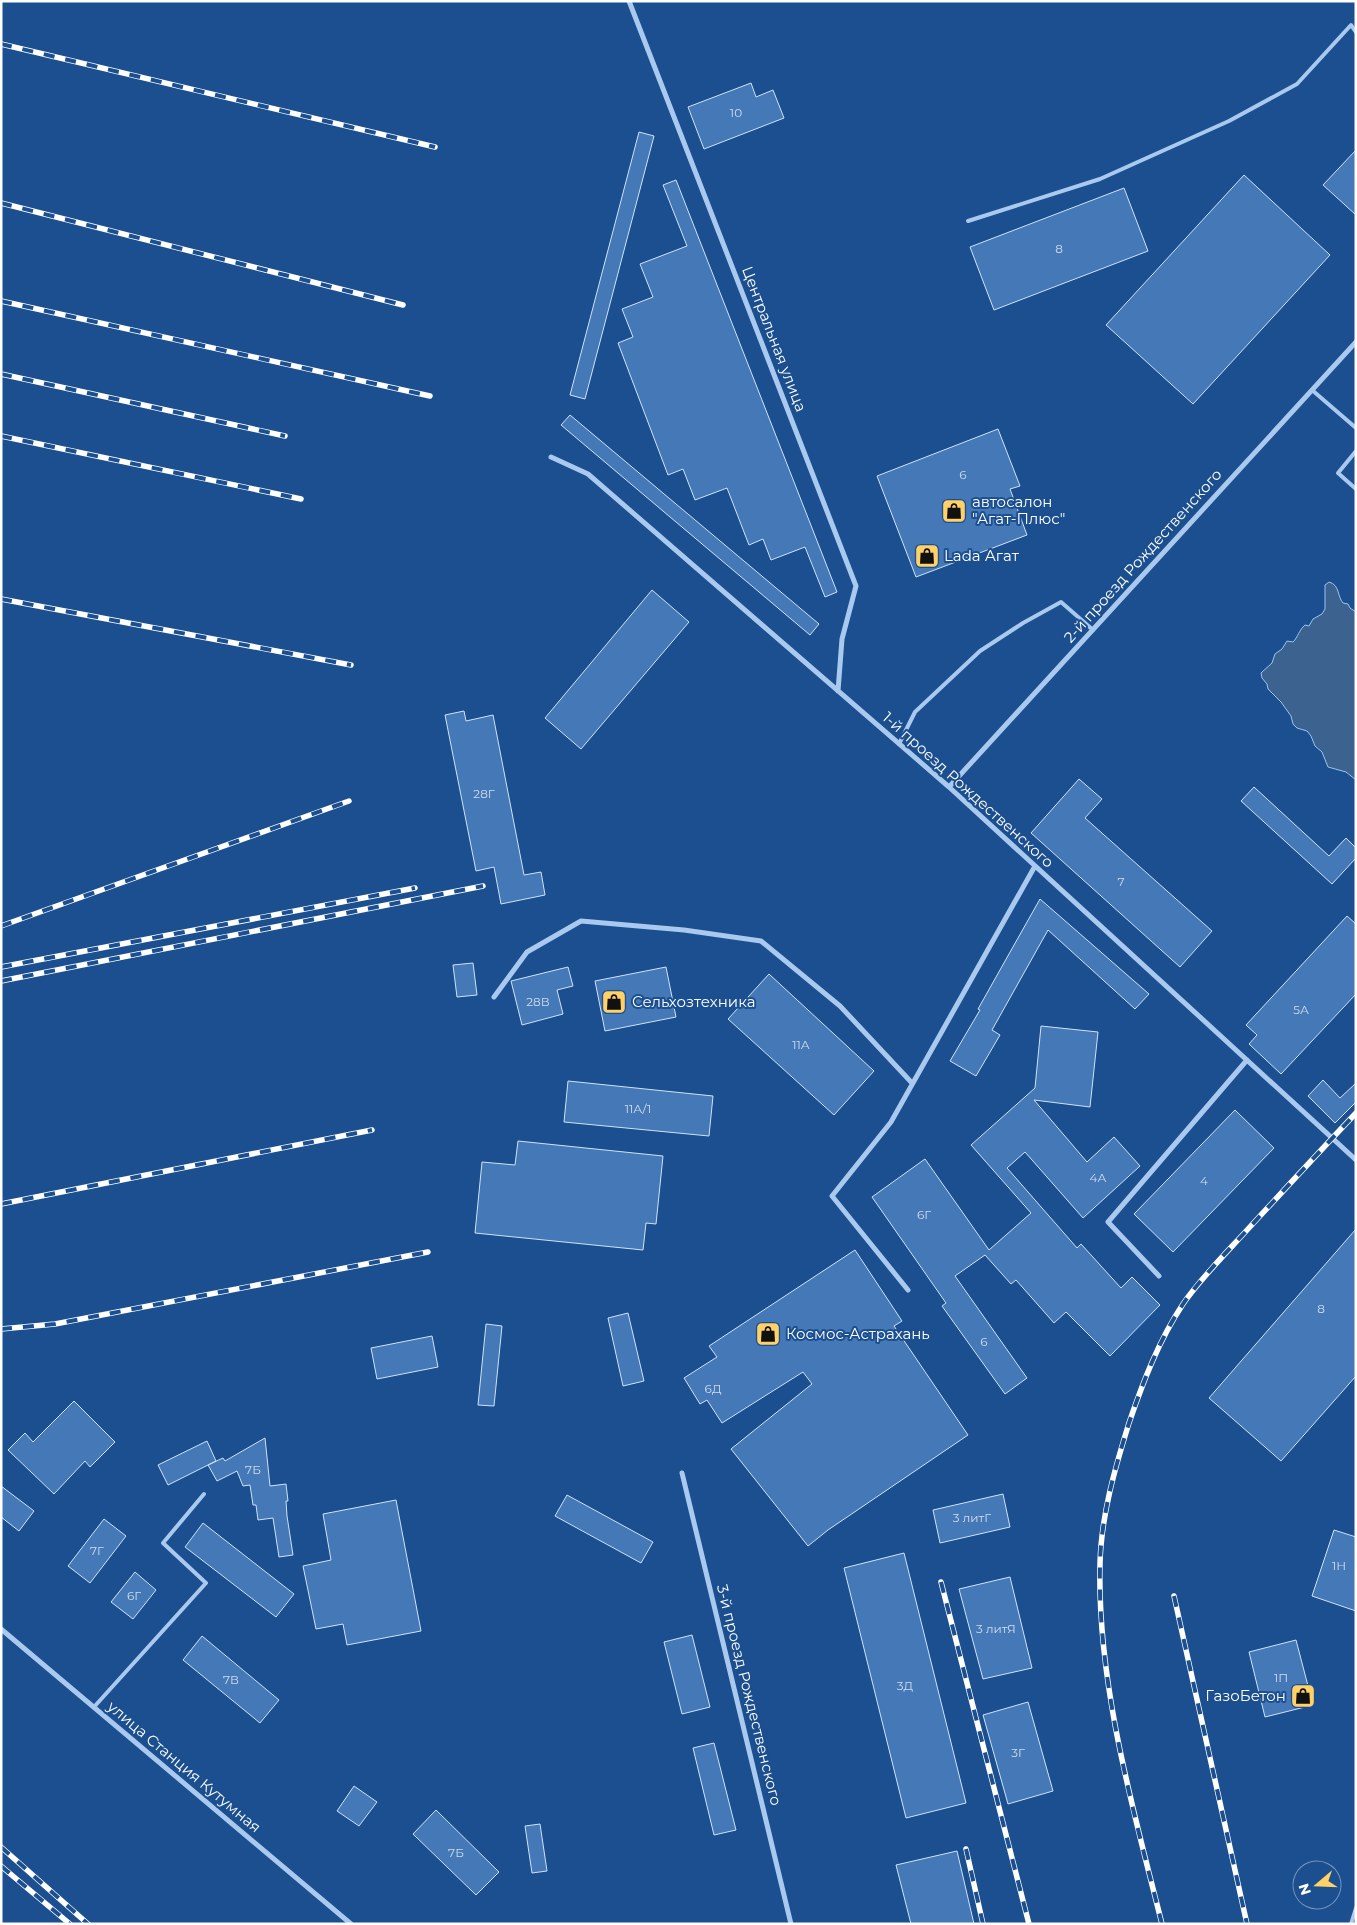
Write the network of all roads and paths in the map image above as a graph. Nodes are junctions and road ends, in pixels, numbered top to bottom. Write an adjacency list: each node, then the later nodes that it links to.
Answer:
1 (629, 1): 11 (street, Центральная улица)
2 (1356, 32): 3 (lane)
3 (968, 221)
4 (1356, 342): 5 (street, 2-й проезд Рождественского)
5 (1312, 390): 6 (lane); 10 (street, 2-й проезд Рождественского)
6 (1356, 428)
7 (1356, 451): 9 (lane)
8 (551, 457): 11 (street, 1-й проезд Рождественского)
9 (1356, 489)
10 (1093, 630): 12 (lane); 13 (street, 2-й проезд Рождественского)
11 (838, 691): 12 (street, 1-й проезд Рождественского)
12 (899, 744): 13 (street, 1-й проезд Рождественского)
13 (949, 788): 14 (street, 1-й проезд Рождественского)
14 (1035, 866): 16 (street, 1-й проезд Рождественского); 17 (street)
15 (494, 997): 17 (street)
16 (1247, 1060): 18 (street, 1-й проезд Рождественского); 19 (street)
17 (912, 1083): 20 (street)
18 (1356, 1160)
19 (1159, 1276)
20 (908, 1290)
21 (682, 1472): 27 (street, 3-й проезд Рождественского)
22 (204, 1494): 24 (lane)
23 (1, 1629): 24 (street, улица Станция Кутумная)
24 (94, 1707): 26 (street, улица Станция Кутумная)
25 (1356, 1908): 28 (lane)
26 (351, 1924)
27 (791, 1924)
28 (1351, 1924)

